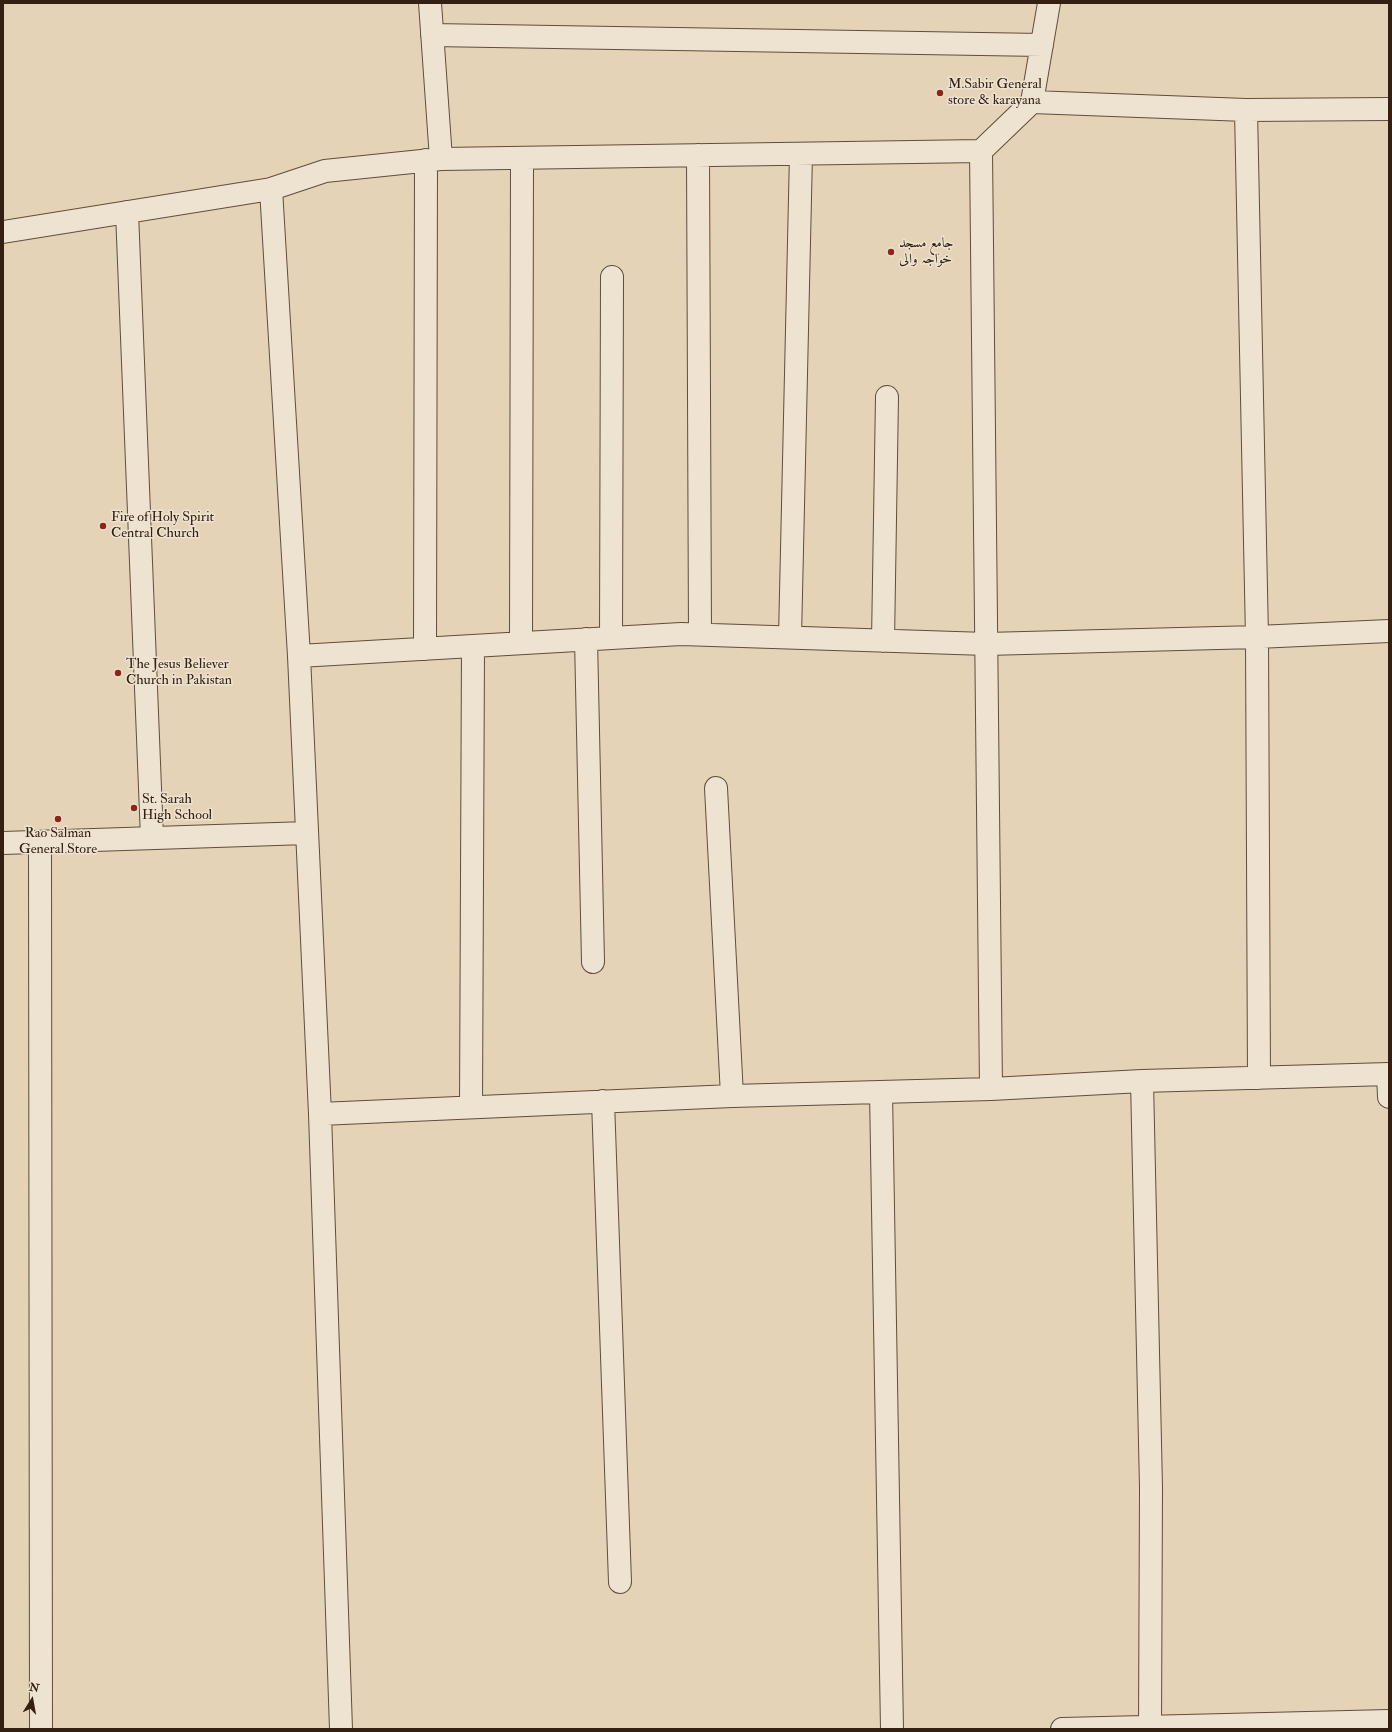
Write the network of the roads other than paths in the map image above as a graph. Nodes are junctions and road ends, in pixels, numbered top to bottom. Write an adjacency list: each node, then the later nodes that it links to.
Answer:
1 (430, 3): 3 (street)
2 (1049, 3): 4 (street)
3 (432, 35): 4 (street); 12 (street)
4 (1042, 45): 5 (street)
5 (1032, 102): 7 (street); 8 (street)
6 (1389, 109): 7 (street)
7 (1246, 110): 21 (street)
8 (981, 151): 9 (street); 26 (street)
9 (801, 154): 10 (street); 20 (street)
10 (698, 155): 11 (street); 19 (street)
11 (522, 158): 12 (street); 25 (street)
12 (434, 159): 13 (street); 28 (street)
13 (271, 189): 14 (street); 29 (street)
14 (126, 212): 15 (street); 32 (street)
15 (3, 232)
16 (612, 277): 22 (street)
17 (887, 397): 24 (street)
18 (1389, 631): 21 (street)
19 (700, 634): 20 (street); 22 (street)
20 (790, 637): 24 (street)
21 (1257, 637): 26 (street); 37 (street)
22 (611, 638): 23 (street)
23 (586, 640): 25 (street); 35 (street)
24 (883, 641): 26 (street)
25 (521, 643): 27 (street)
26 (986, 644): 39 (street)
27 (472, 646): 28 (street); 44 (street)
28 (425, 649): 29 (street)
29 (299, 656): 31 (street)
30 (716, 788): 41 (street)
31 (307, 833): 32 (street); 45 (street)
32 (152, 838): 33 (street)
33 (40, 842): 34 (street); 49 (street)
34 (3, 843)
35 (592, 962)
36 (1389, 1074): 37 (street); 42 (street)
37 (1259, 1078): 38 (street)
38 (1142, 1081): 39 (street); 48 (street)
39 (991, 1089): 40 (street)
40 (881, 1092): 41 (street); 51 (street)
41 (732, 1096): 43 (street)
42 (1389, 1097)
43 (603, 1101): 44 (street); 46 (street)
44 (471, 1107): 45 (street)
45 (320, 1114): 50 (street)
46 (620, 1582)
47 (1389, 1721): 48 (street)
48 (1150, 1727): 52 (street)
49 (41, 1729)
50 (341, 1729)
51 (892, 1729)
52 (1062, 1729)

